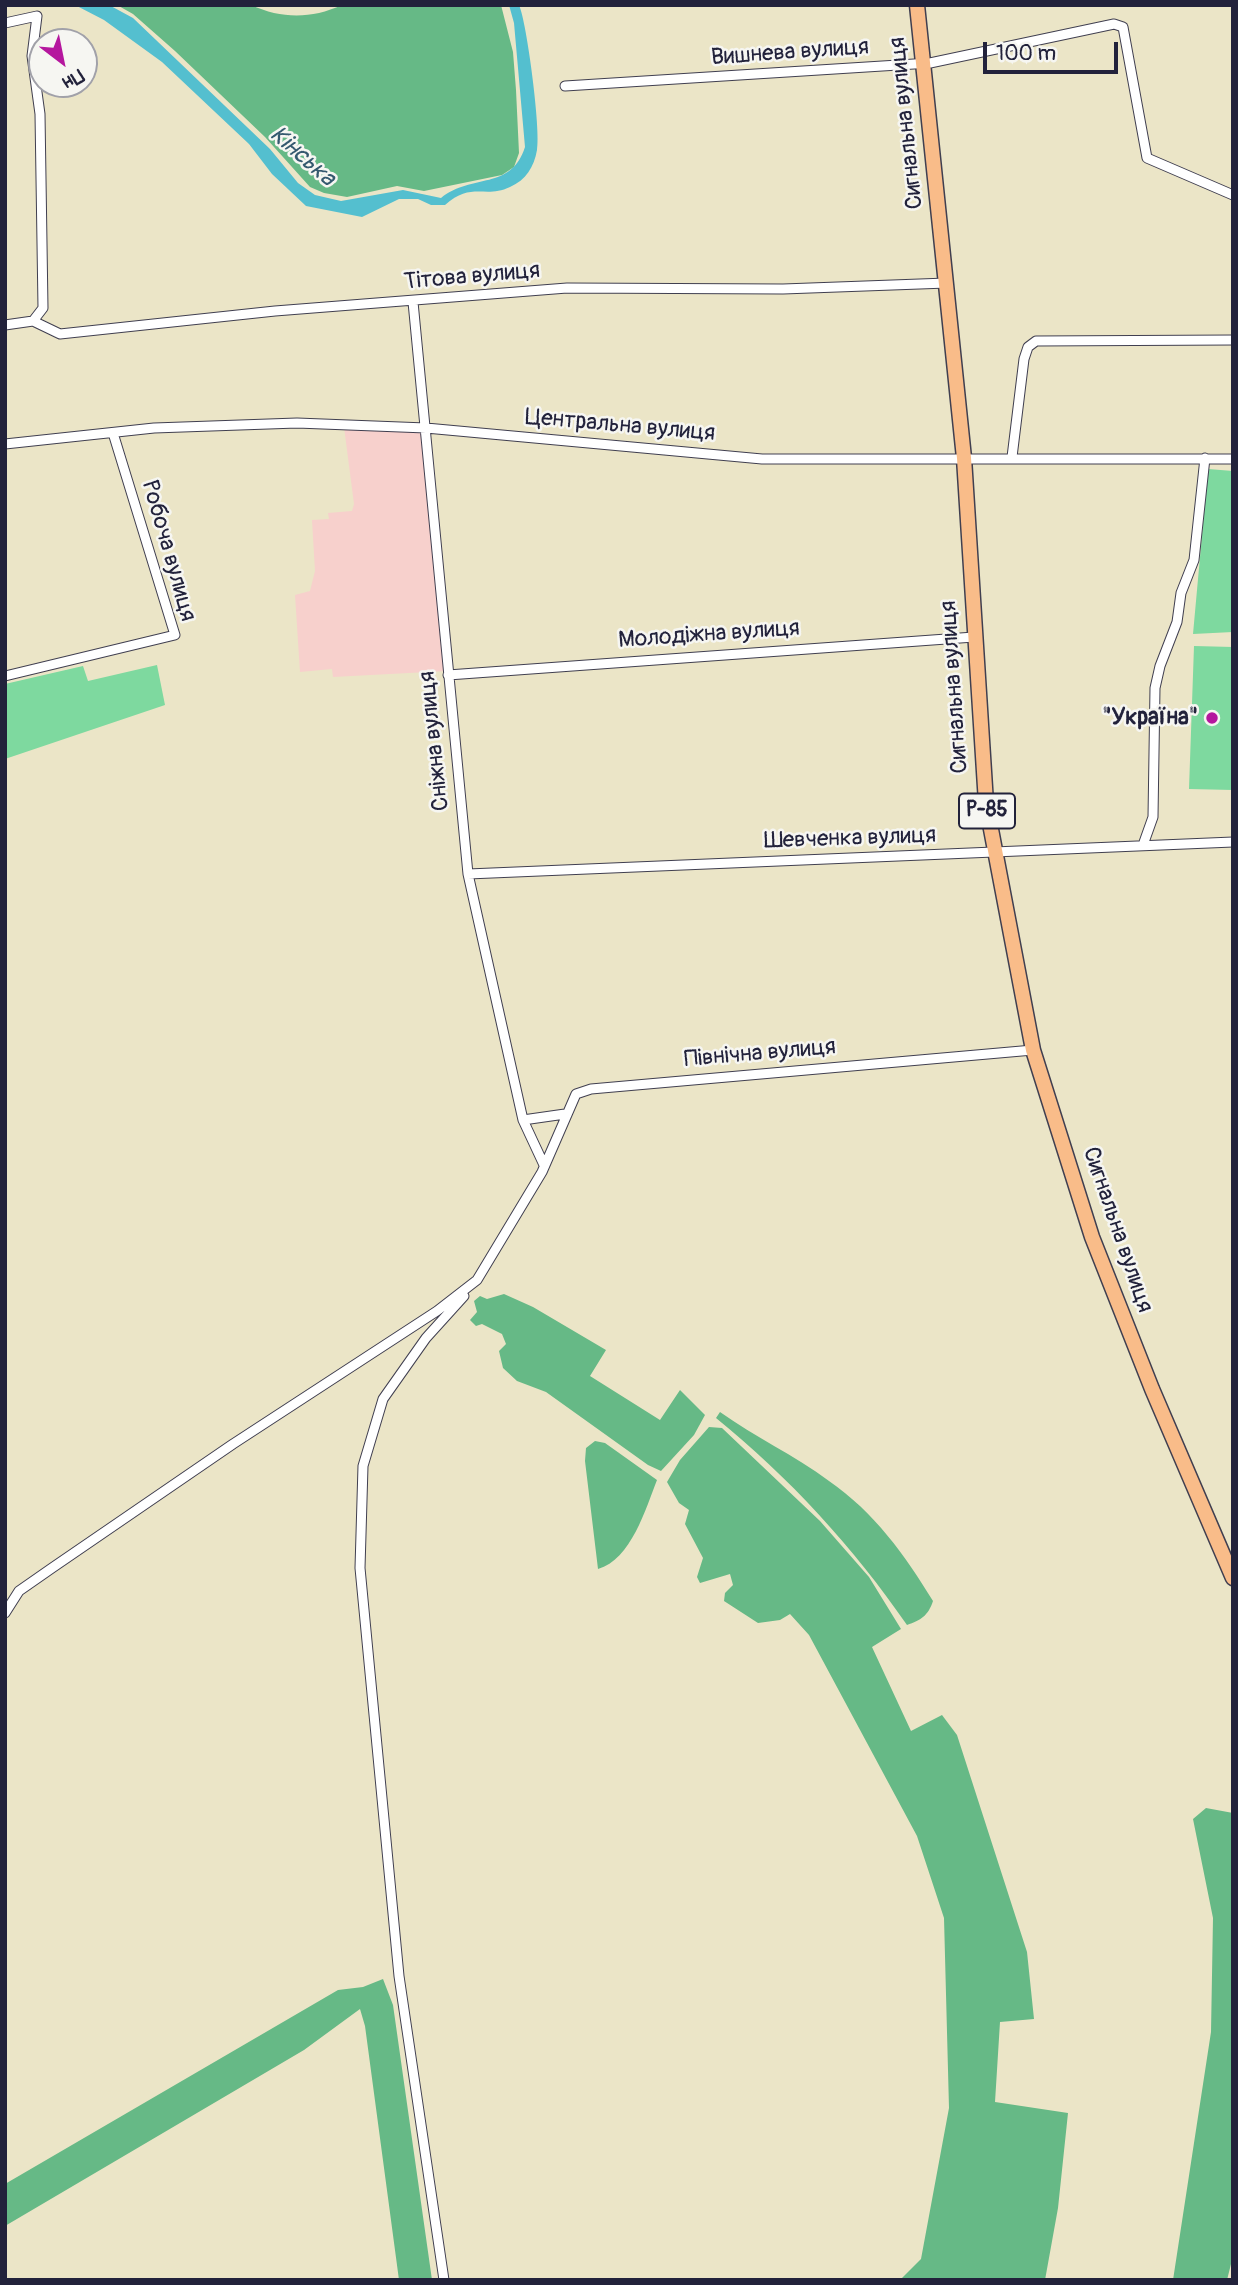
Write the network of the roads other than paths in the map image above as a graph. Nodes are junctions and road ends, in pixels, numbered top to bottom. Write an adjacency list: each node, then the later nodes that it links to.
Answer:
1 (917, 5): 3 (main road, Сигнальна вулиця / Р-85)
2 (5, 23): 8 (street)
3 (924, 64): 4 (street, Вишнева вулиця); 5 (street, Вишнева вулиця); 6 (main road, Сигнальна вулиця / Р-85)
4 (565, 86)
5 (1233, 195)
6 (947, 283): 7 (street, Тітова вулиця); 15 (main road, Сигнальна вулиця / Р-85)
7 (413, 302): 8 (street, Тітова вулиця); 11 (street, Сніжна вулиця)
8 (33, 321): 9 (street, Тітова вулиця)
9 (5, 325)
10 (1233, 340): 14 (street)
11 (426, 428): 12 (street, Центральна вулиця); 15 (street, Центральна вулиця); 19 (street, Сніжна вулиця)
12 (113, 433): 13 (street, Центральна вулиця); 20 (street, Робоча вулиця)
13 (5, 444)
14 (1012, 457): 15 (street, Центральна вулиця); 16 (street, Центральна вулиця)
15 (964, 458): 18 (main road, Сигнальна вулиця / Р-85)
16 (1205, 458): 17 (street, Центральна вулиця); 22 (street)
17 (1233, 459)
18 (974, 637): 19 (street, Молодіжна вулиця); 23 (main road, Сигнальна вулиця / Р-85)
19 (448, 675): 24 (street, Сніжна вулиця)
20 (5, 676)
21 (1233, 842): 22 (street, Шевченка вулиця)
22 (1143, 845): 23 (street, Шевченка вулиця)
23 (994, 852): 24 (street, Шевченка вулиця); 25 (main road, Сигнальна вулиця / Р-85)
24 (468, 874): 27 (street, Сніжна вулиця)
25 (1033, 1051): 26 (street, Північна вулиця); 30 (main road, Сигнальна вулиця / Р-85)
26 (565, 1114): 27 (street); 28 (street, Північна вулиця)
27 (523, 1120): 28 (street, Сніжна вулиця)
28 (543, 1169): 29 (street, Північна вулиця)
29 (477, 1280): 31 (street); 32 (street)
30 (1233, 1578)
31 (5, 1613)
32 (444, 2280)

